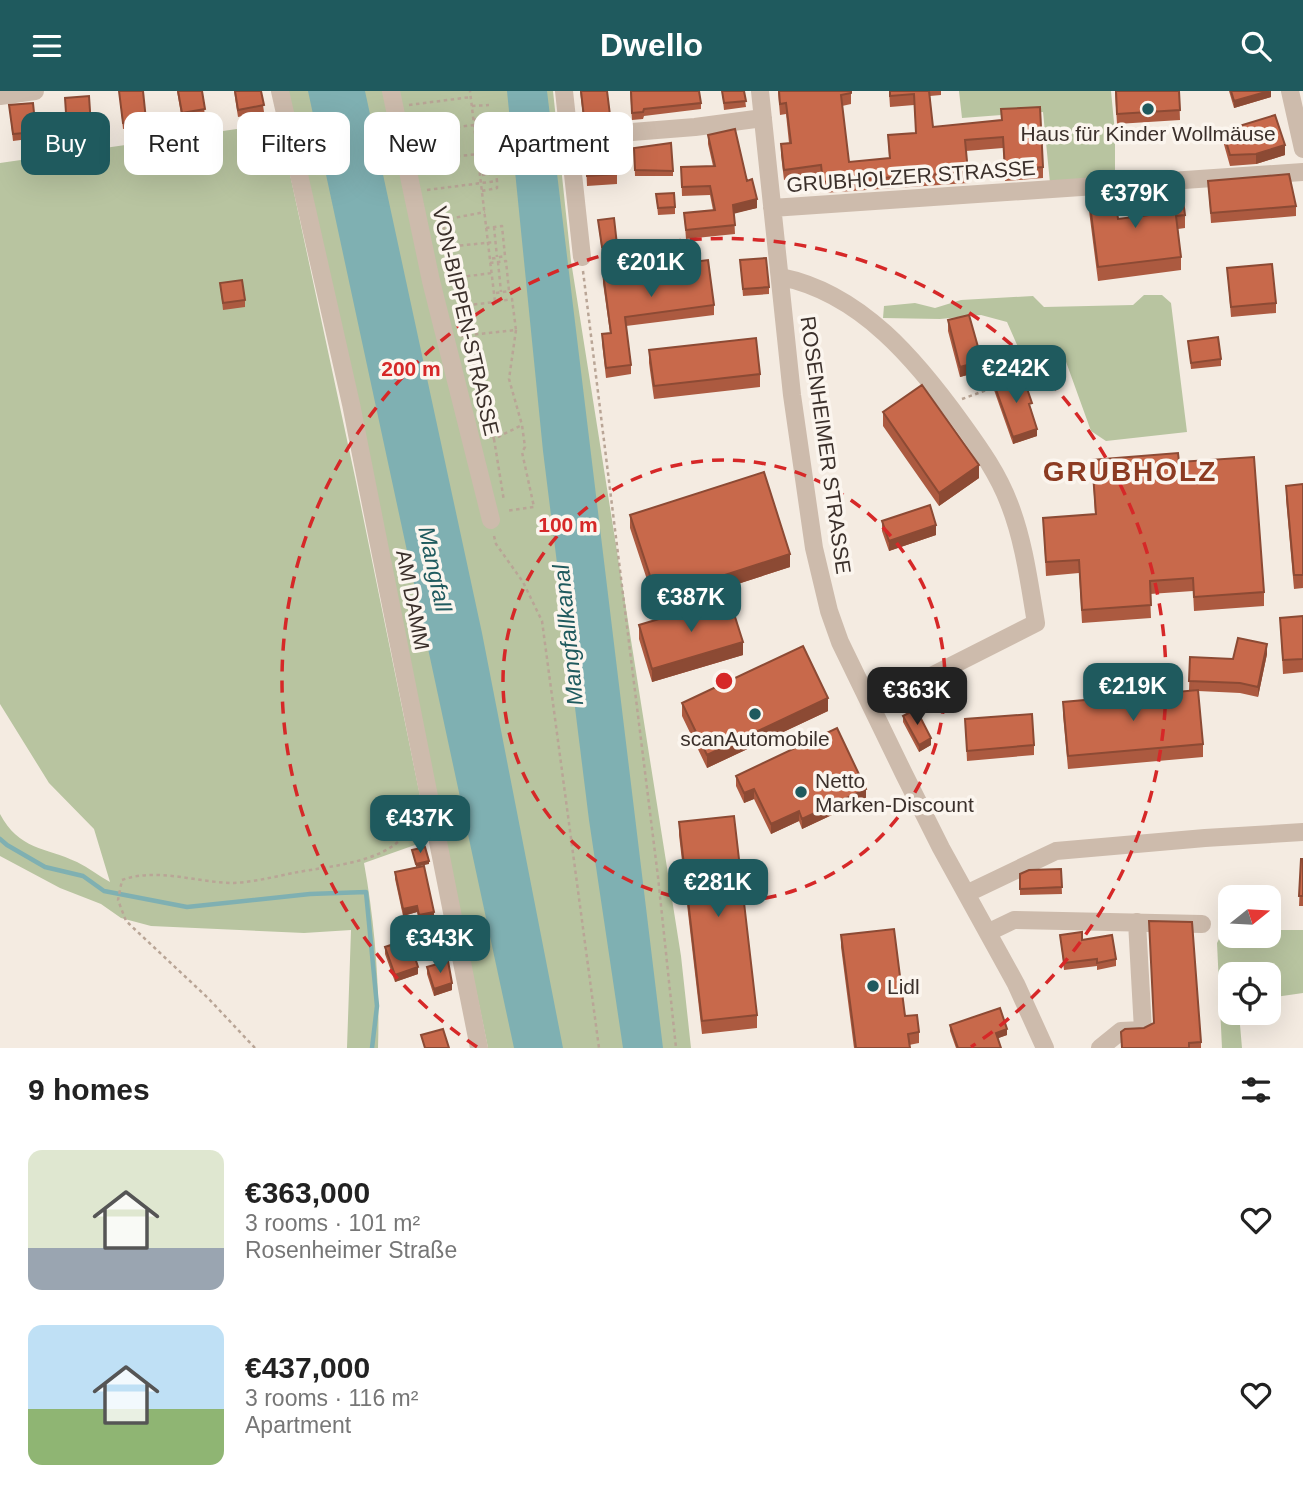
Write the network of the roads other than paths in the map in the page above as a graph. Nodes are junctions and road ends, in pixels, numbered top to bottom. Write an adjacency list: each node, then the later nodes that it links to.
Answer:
1 (35, 91): 7 (street)
2 (280, 91): 24 (street, AM DAMM)
3 (391, 91): 17 (street, VON-BIPPEN-STRASSE)
4 (564, 91): 8 (street)
5 (760, 91): 9 (street, ROSENHEIMER STRASSE)
6 (1290, 91): 11 (street)
7 (0, 96)
8 (566, 112)
9 (763, 118): 10 (street); 14 (street, ROSENHEIMER STRASSE)
10 (633, 132)
11 (1303, 149)
12 (1303, 172): 14 (street, GRUBHOLZER STRASSE)
13 (573, 175): 15 (street)
14 (772, 208): 16 (street, ROSENHEIMER STRASSE)
15 (582, 257)
16 (780, 277): 18 (street, ROSENHEIMER STRASSE); 18 (street)
17 (491, 520)
18 (872, 706): 20 (street, ROSENHEIMER STRASSE)
19 (1303, 832): 20 (street)
20 (968, 893): 23 (street, ROSENHEIMER STRASSE)
21 (1137, 922): 22 (street); 23 (street); 26 (street)
22 (1202, 924)
23 (989, 932): 25 (street, ROSENHEIMER STRASSE)
24 (479, 1048)
25 (1045, 1048)
26 (1100, 1048)

